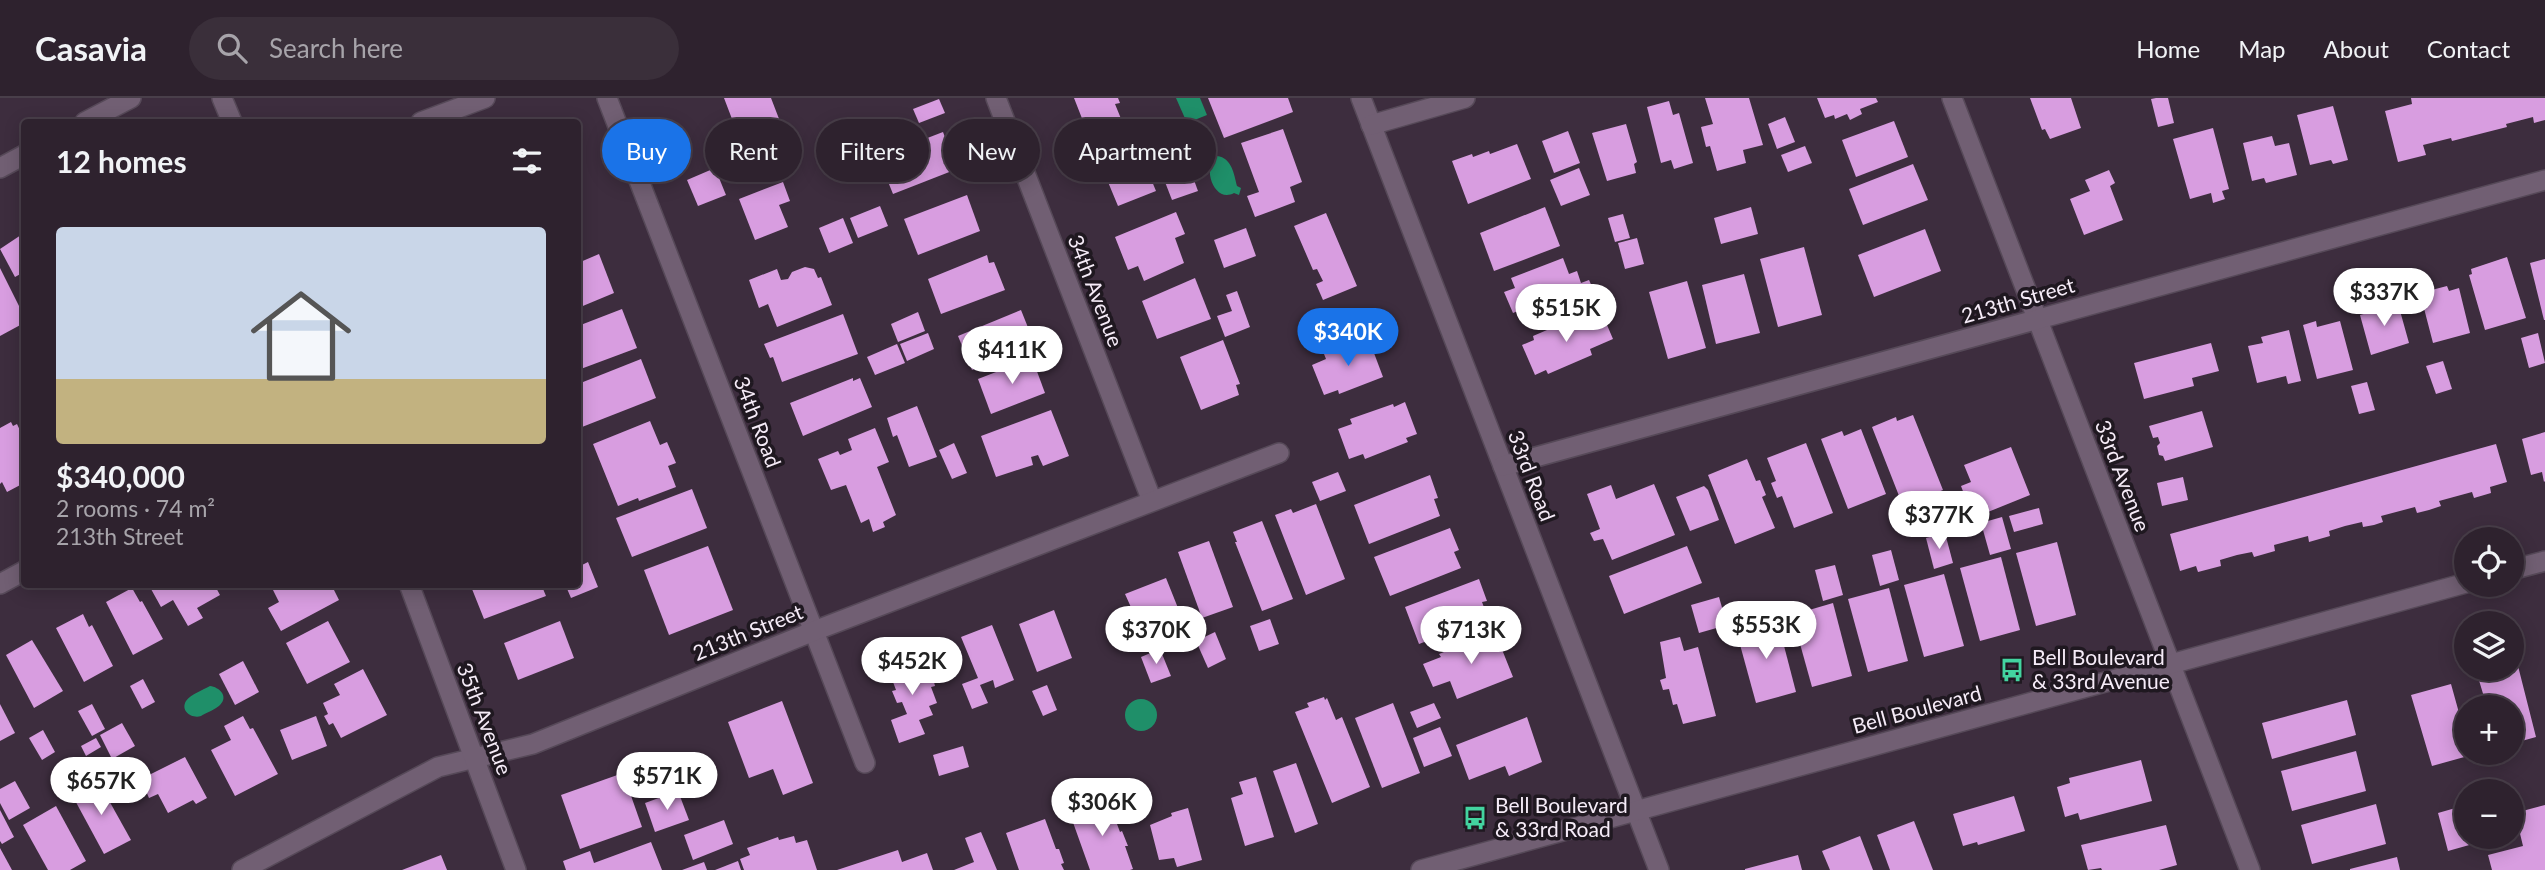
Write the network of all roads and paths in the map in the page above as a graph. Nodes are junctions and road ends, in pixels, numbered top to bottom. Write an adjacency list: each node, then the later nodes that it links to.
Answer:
1 (131, 98): 9 (street)
2 (222, 98): 10 (street)
3 (485, 98): 11 (street)
4 (607, 98): 26 (street, 34th Road)
5 (996, 98): 19 (street, 34th Avenue)
6 (1361, 98): 12 (street, 33rd Road)
7 (1465, 98): 12 (street)
8 (1952, 98): 16 (street, 33rd Avenue)
9 (91, 119)
10 (231, 119)
11 (429, 119)
12 (1371, 124): 18 (street, 33rd Road)
13 (21, 157): 14 (street)
14 (0, 168)
15 (2545, 180): 16 (street, 213th Street)
16 (2038, 319): 18 (street, 213th Street); 27 (street, 33rd Avenue)
17 (1279, 453): 19 (street, 213th Street)
18 (1503, 466): 30 (street, 33rd Road)
19 (1152, 501): 26 (street, 213th Street)
20 (2545, 561): 21 (street)
21 (2524, 567)
22 (21, 573): 23 (street)
23 (0, 584)
24 (2454, 586): 27 (street, Bell Boulevard)
25 (411, 588): 28 (street, 35th Avenue)
26 (814, 631): 28 (street, 213th Street); 29 (street, 34th Road)
27 (2170, 664): 30 (street, Bell Boulevard); 35 (street, 33rd Avenue)
28 (475, 759): 31 (street, 213th Street); 32 (street, 35th Avenue)
29 (865, 763)
30 (1636, 811): 33 (street, Bell Boulevard); 34 (street, 33rd Road)
31 (243, 870)
32 (516, 870)
33 (1421, 870)
34 (1659, 870)
35 (2250, 870)

